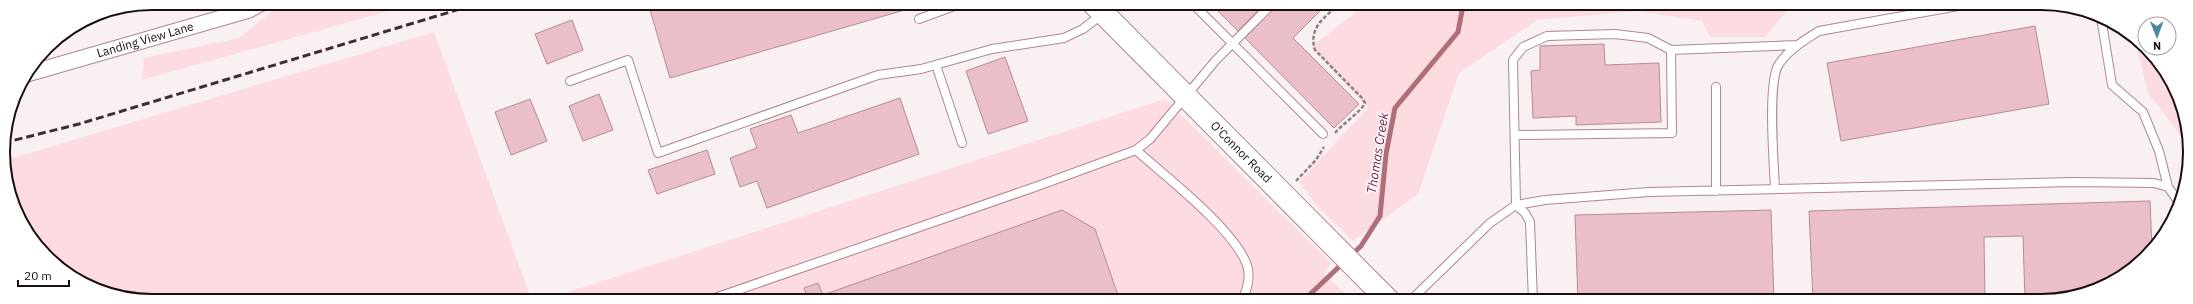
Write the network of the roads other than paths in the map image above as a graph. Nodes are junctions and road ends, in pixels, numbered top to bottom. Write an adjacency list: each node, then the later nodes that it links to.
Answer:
1 (249, 10): 14 (street, Landing View Lane)
2 (943, 10): 8 (lane)
3 (1097, 10): 13 (lane)
4 (1100, 10): 17 (street, O'Connor Road)
5 (1199, 10): 10 (lane)
6 (1266, 10): 10 (lane)
7 (1936, 10): 11 (lane)
8 (919, 19)
9 (2102, 24): 22 (lane)
10 (1232, 44): 17 (lane); 18 (lane)
11 (1797, 45): 12 (lane); 23 (lane)
12 (1671, 50): 19 (lane); 19 (lane)
13 (936, 65): 15 (lane); 20 (lane)
14 (35, 72)
15 (570, 81)
16 (1716, 87): 24 (lane)
17 (1186, 97): 21 (lane); 29 (street, O'Connor Road)
18 (1323, 134)
19 (1515, 135): 26 (lane)
20 (962, 144)
21 (1136, 150): 27 (lane); 28 (lane)
22 (2168, 187): 23 (lane); 25 (lane)
23 (1775, 189): 24 (lane)
24 (1716, 191): 26 (lane)
25 (2175, 197)
26 (1516, 205): 30 (lane); 31 (lane)
27 (726, 294)
28 (1245, 294)
29 (1382, 294)
30 (1417, 294)
31 (1533, 294)

